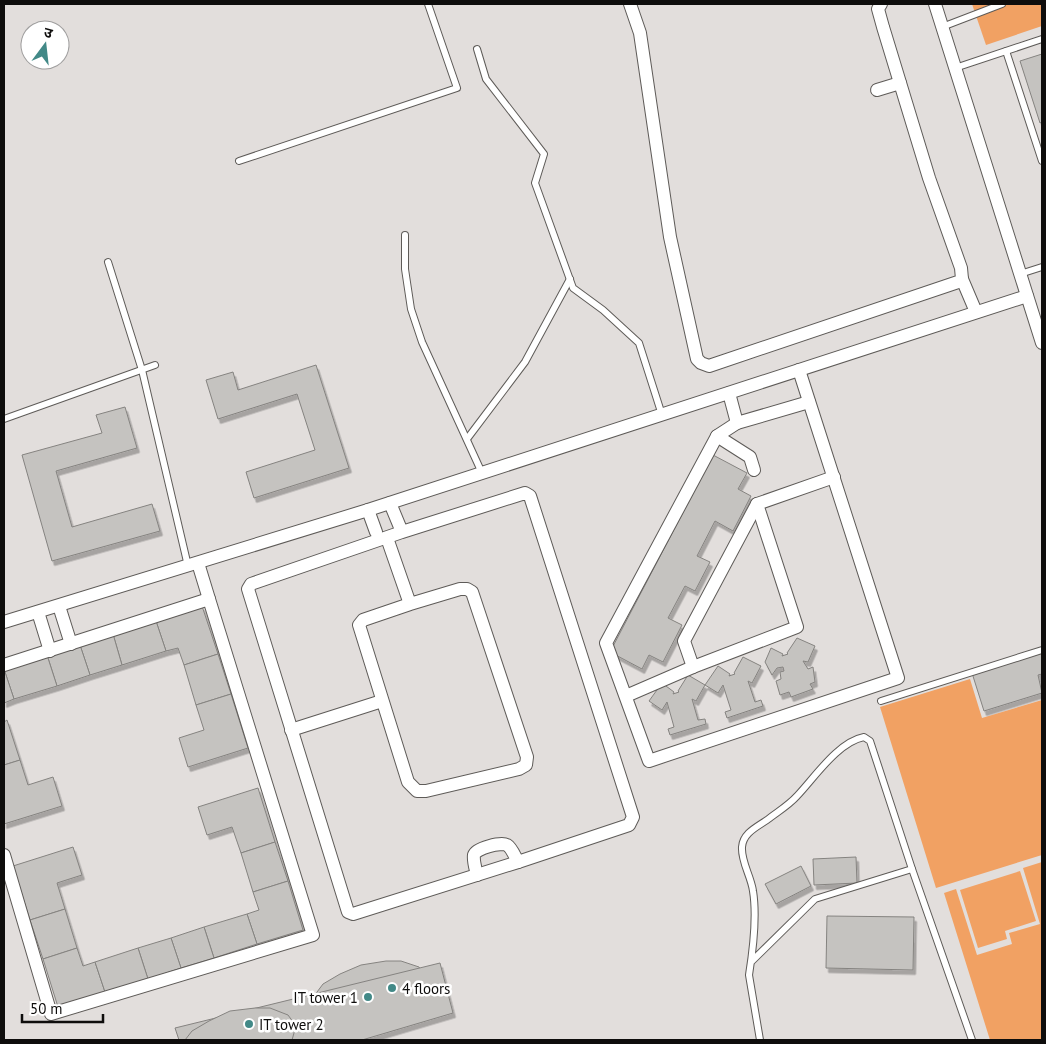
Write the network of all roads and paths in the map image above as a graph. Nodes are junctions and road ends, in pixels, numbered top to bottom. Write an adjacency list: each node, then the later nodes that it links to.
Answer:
1 (428, 4): 13 (lane)
2 (630, 4): 20 (street)
3 (881, 4): 11 (street)
4 (935, 4): 6 (street)
5 (1002, 4): 6 (lane)
6 (942, 27): 10 (street)
7 (1042, 40): 9 (lane)
8 (476, 49): 19 (lane)
9 (1006, 51): 10 (lane); 14 (lane)
10 (955, 68): 18 (street)
11 (900, 83): 12 (street); 20 (street)
12 (877, 90)
13 (239, 161)
14 (1042, 161)
15 (405, 235): 33 (lane)
16 (108, 262): 25 (lane)
17 (1042, 266): 18 (lane)
18 (1020, 274): 21 (street)
19 (570, 279): 29 (lane); 33 (lane)
20 (962, 279): 22 (street)
21 (1027, 296): 22 (street); 23 (street)
22 (976, 312): 26 (street)
23 (1042, 344)
24 (155, 365): 25 (lane)
25 (142, 370): 30 (lane); 42 (lane)
26 (799, 370): 27 (street); 28 (street)
27 (729, 393): 29 (street); 31 (street)
28 (809, 402): 31 (street); 36 (street)
29 (662, 415): 35 (street)
30 (4, 419)
31 (737, 423): 32 (street)
32 (716, 436): 34 (street); 53 (street)
33 (467, 440): 35 (lane)
34 (754, 470)
35 (482, 473): 37 (street)
36 (834, 477): 38 (street); 53 (street)
37 (390, 503): 39 (street); 40 (street)
38 (757, 504): 52 (street); 52 (street)
39 (368, 510): 41 (street); 42 (street)
40 (402, 532): 41 (street); 58 (street)
41 (381, 537): 44 (street); 56 (street)
42 (193, 565): 43 (street); 45 (street)
43 (209, 599): 48 (street); 57 (street)
44 (410, 604): 54 (street); 54 (street)
45 (59, 606): 46 (street); 48 (street)
46 (38, 612): 47 (street); 50 (street)
47 (4, 622)
48 (70, 644): 50 (street)
49 (1042, 650): 55 (lane)
50 (50, 651): 51 (street)
51 (4, 665)
52 (693, 666): 53 (street)
53 (626, 696)
54 (382, 701): 56 (street)
55 (881, 701)
56 (291, 730): 60 (street)
57 (4, 855)
58 (518, 862): 60 (street); 60 (street)
59 (912, 869): 61 (lane); 61 (lane); 63 (lane)
60 (477, 876)
61 (751, 962): 62 (lane)
62 (760, 1040)
63 (972, 1040)

